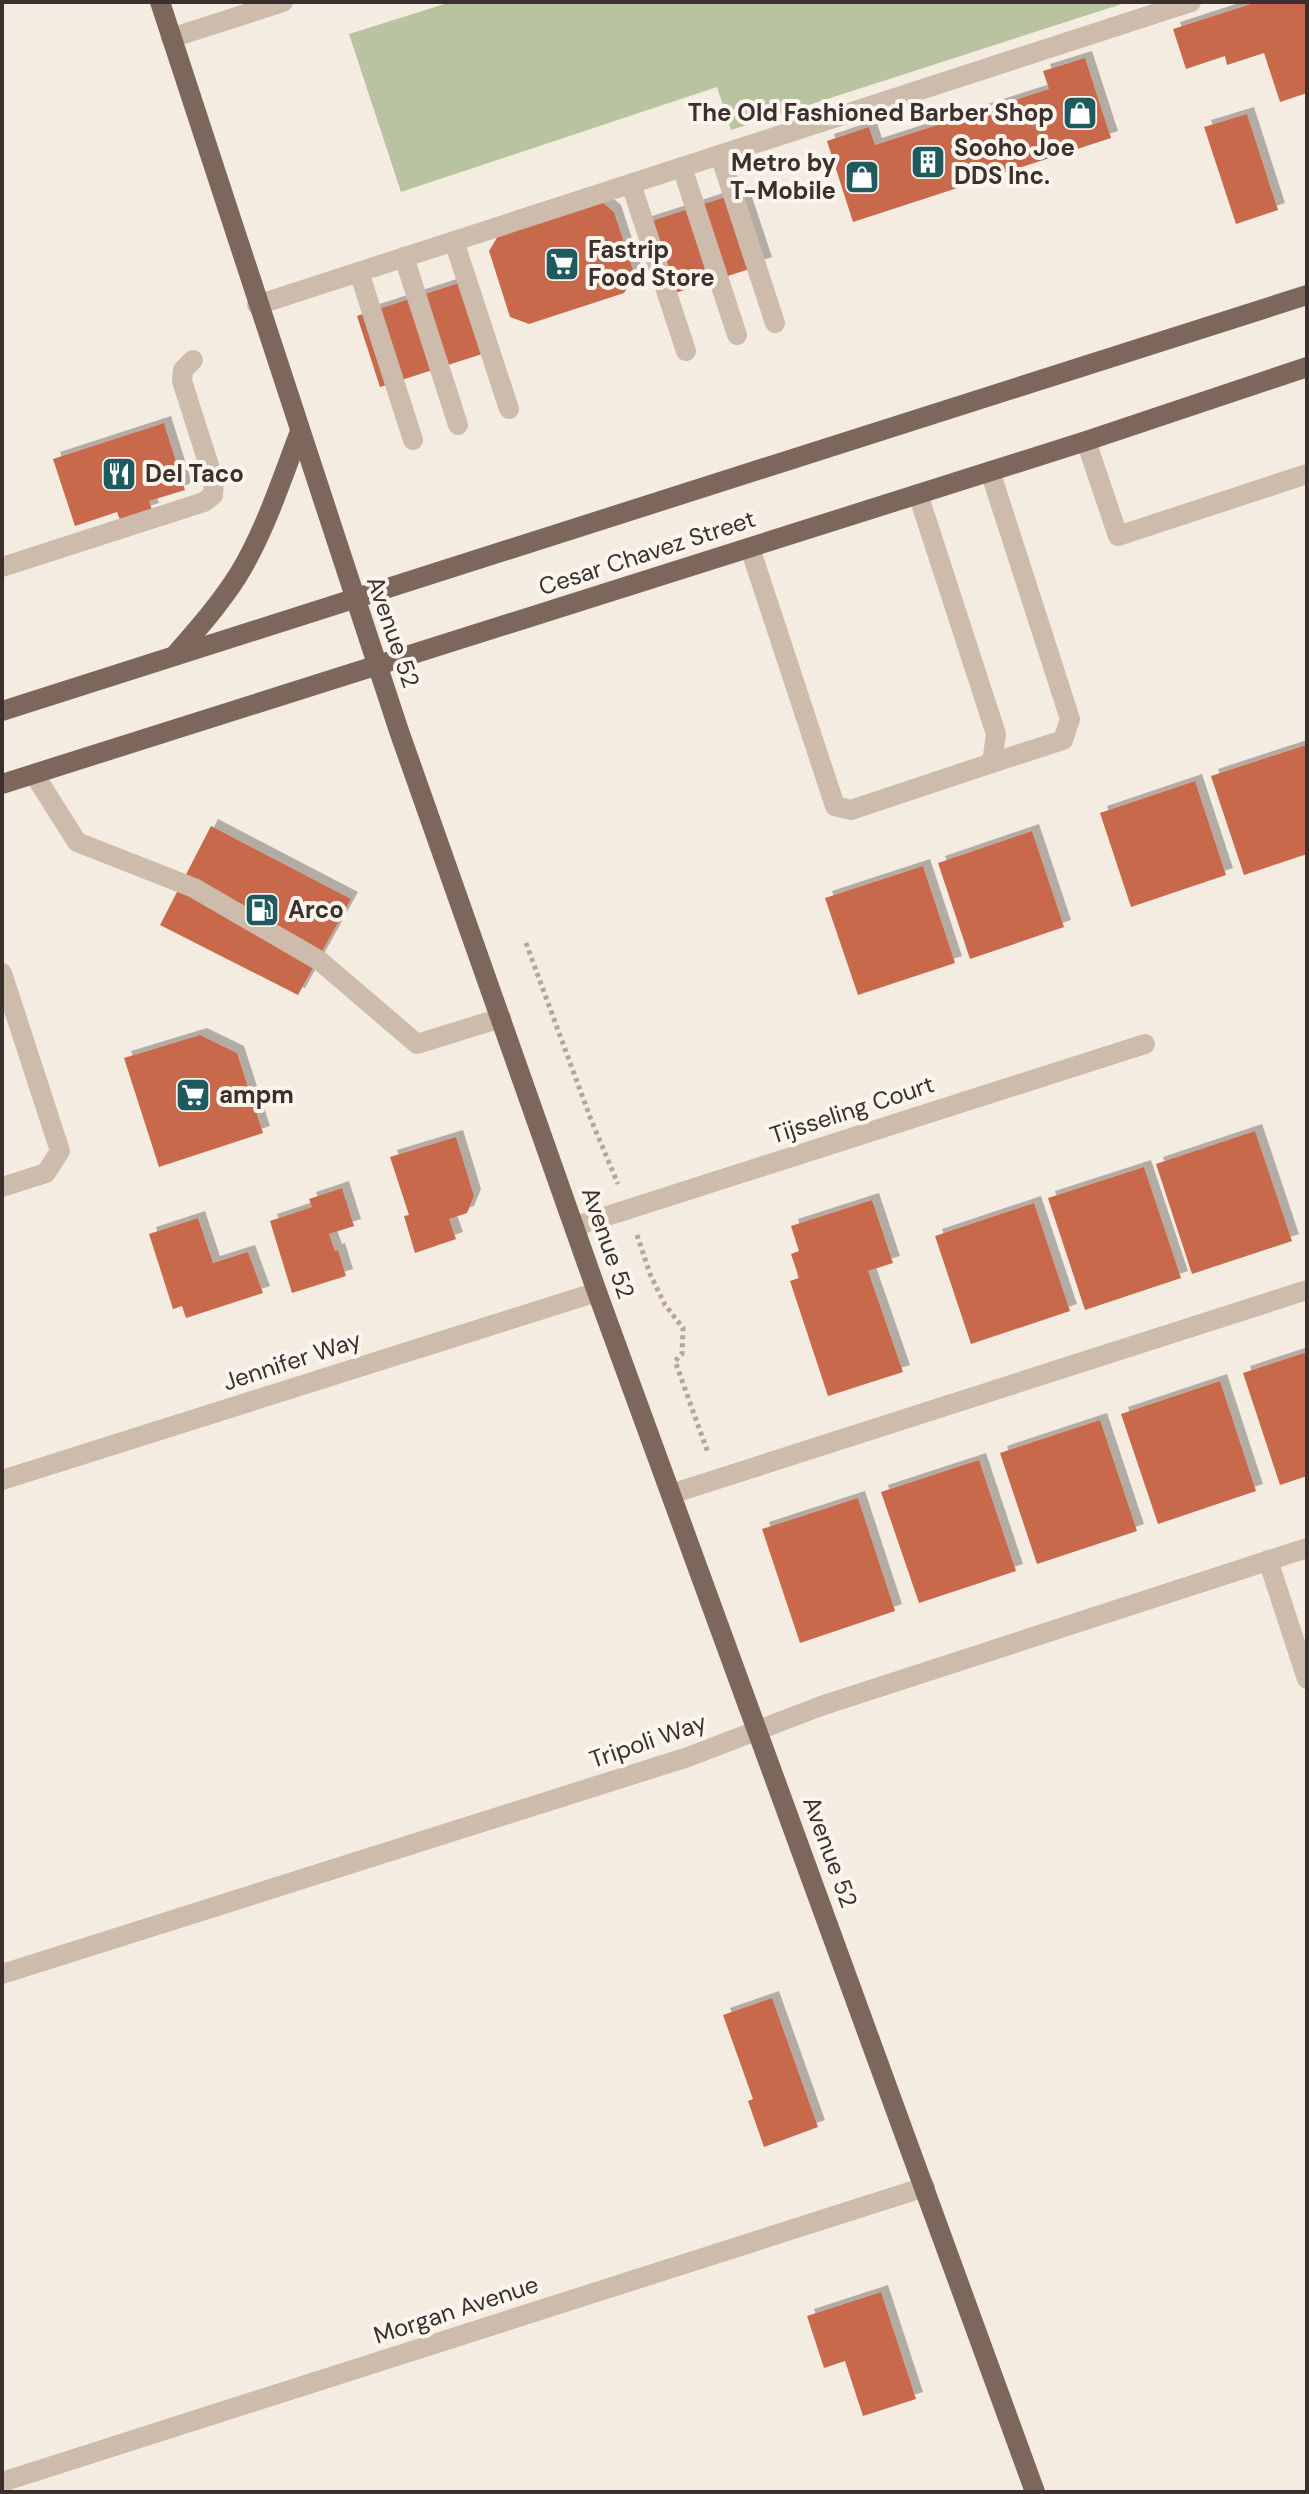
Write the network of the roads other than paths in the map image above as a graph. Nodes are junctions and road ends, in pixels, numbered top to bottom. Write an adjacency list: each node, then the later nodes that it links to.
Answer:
1 (160, 2): 4 (main road, Avenue 52)
2 (283, 2): 4 (street)
3 (1191, 2): 5 (street)
4 (171, 38): 12 (main road, Avenue 52)
5 (720, 155): 6 (street); 13 (street)
6 (682, 167): 7 (street); 14 (street)
7 (631, 184): 8 (street); 15 (street)
8 (454, 241): 9 (street); 18 (street)
9 (404, 257): 10 (street); 19 (street)
10 (359, 272): 12 (street); 21 (street)
11 (1307, 295): 28 (main road, Cesar Chavez Street)
12 (257, 305): 20 (main road, Avenue 52)
13 (775, 323)
14 (737, 335)
15 (686, 351)
16 (193, 360): 27 (street)
17 (1307, 367): 22 (main road, Cesar Chavez Street)
18 (509, 409)
19 (458, 425)
20 (299, 434): 28 (main road, Avenue 52); 29 (main road)
21 (413, 440)
22 (1086, 441): 23 (main road, Cesar Chavez Street); 24 (street)
23 (990, 471): 25 (main road, Cesar Chavez Street); 32 (street)
24 (1307, 474)
25 (918, 494): 26 (main road, Cesar Chavez Street); 32 (street)
26 (750, 548): 30 (main road, Cesar Chavez Street); 32 (street)
27 (2, 567)
28 (354, 599): 29 (main road, Cesar Chavez Street); 30 (main road, Avenue 52)
29 (174, 656): 31 (main road, Cesar Chavez Street)
30 (377, 667): 33 (main road, Cesar Chavez Street); 36 (main road, Avenue 52)
31 (2, 711)
32 (992, 763)
33 (34, 774): 34 (main road, Cesar Chavez Street); 36 (street)
34 (2, 784)
35 (2, 973): 38 (street)
36 (501, 1018): 39 (main road, Avenue 52)
37 (1145, 1044): 39 (street, Tijsseling Court)
38 (2, 1187)
39 (576, 1226): 41 (main road, Avenue 52)
40 (1307, 1290): 43 (street)
41 (597, 1292): 42 (street, Jennifer Way); 43 (main road, Avenue 52)
42 (2, 1480)
43 (671, 1494): 47 (main road, Avenue 52)
44 (1307, 1548): 45 (street, Tripoli Way)
45 (1268, 1560): 46 (street); 47 (street, Tripoli Way)
46 (1307, 1679)
47 (757, 1731): 48 (street, Tripoli Way); 49 (main road, Avenue 52)
48 (2, 1974)
49 (925, 2187): 50 (street, Morgan Avenue); 51 (main road, Avenue 52)
50 (2, 2482)
51 (1035, 2492)

